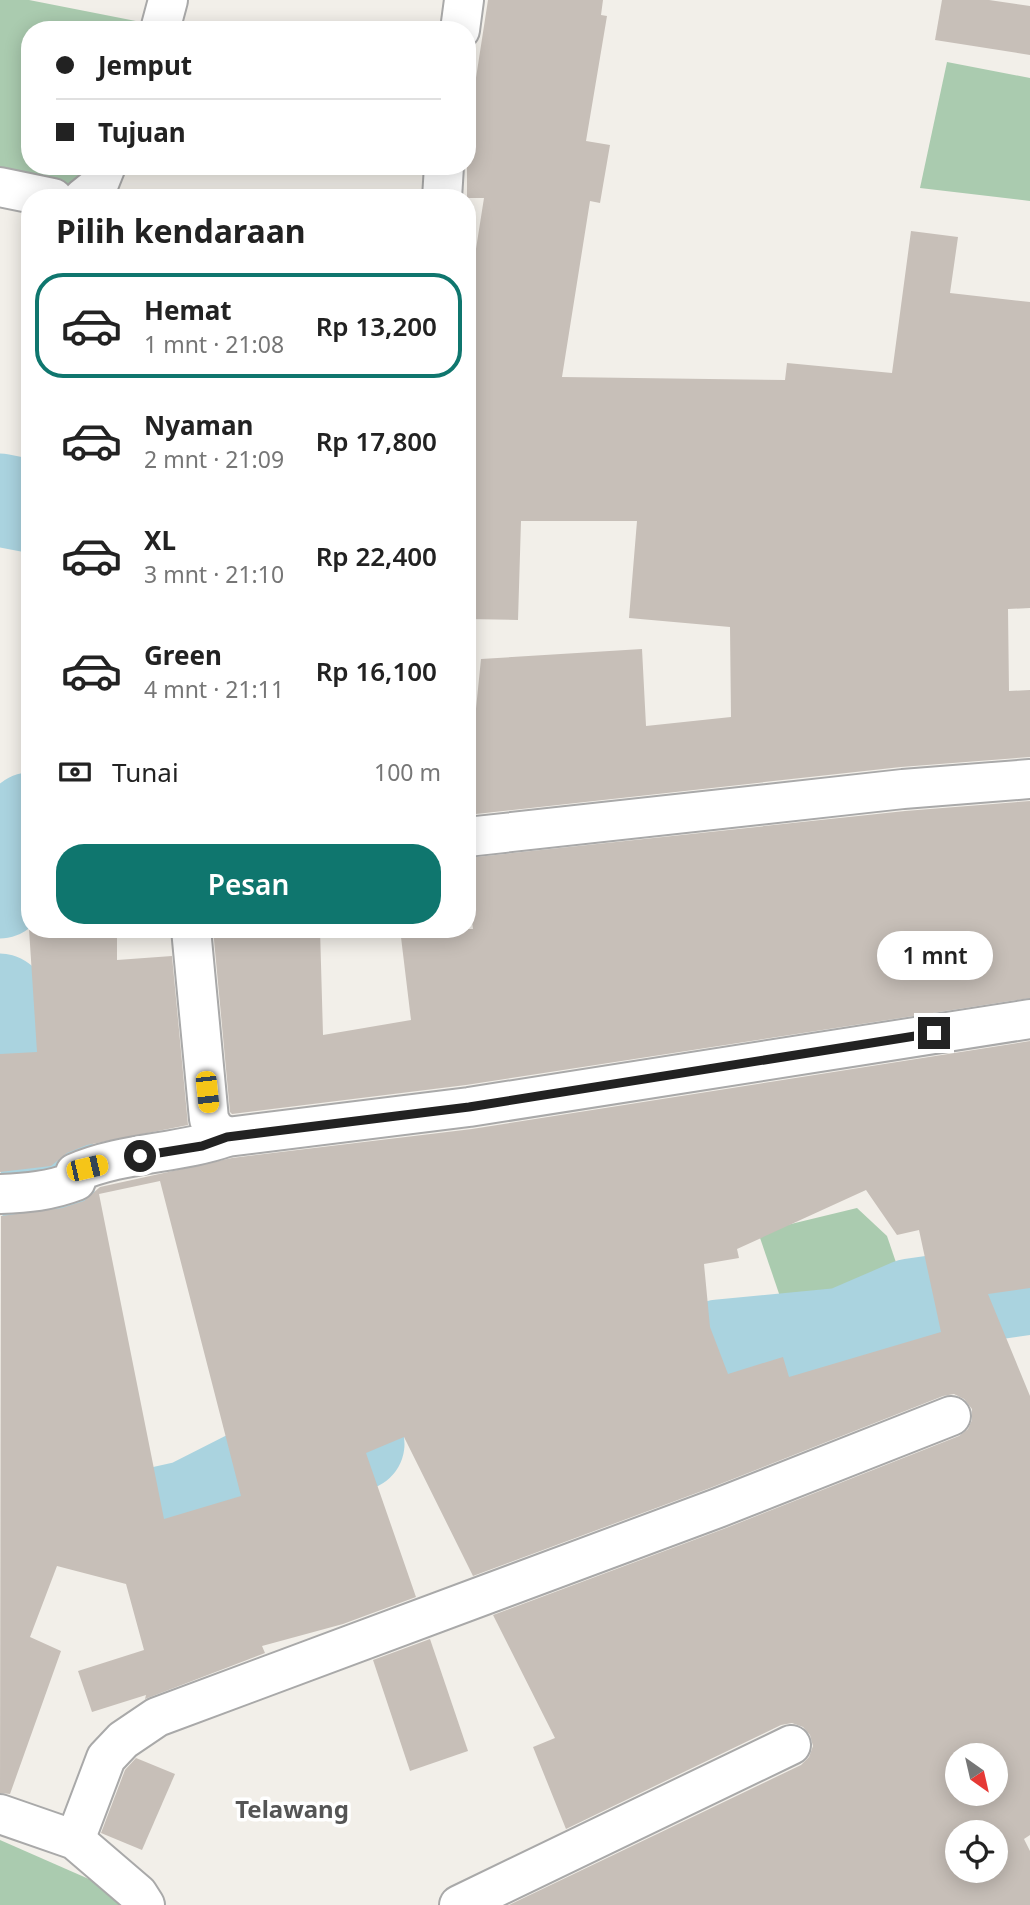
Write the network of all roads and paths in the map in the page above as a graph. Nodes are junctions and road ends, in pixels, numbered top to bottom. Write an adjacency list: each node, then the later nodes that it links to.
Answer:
1 (168, 0): 3 (street)
2 (464, 0): 4 (street)
3 (162, 21)
4 (461, 21)
5 (0, 187): 6 (street)
6 (21, 191)
7 (1030, 779): 8 (street)
8 (476, 837)
9 (192, 938): 11 (street)
10 (1030, 1019): 11 (street)
11 (227, 1137): 12 (street)
12 (0, 1194)
13 (951, 1416): 16 (street)
14 (791, 1745): 18 (street)
15 (0, 1814): 16 (street)
16 (75, 1840): 17 (street)
17 (145, 1905)
18 (459, 1905)

